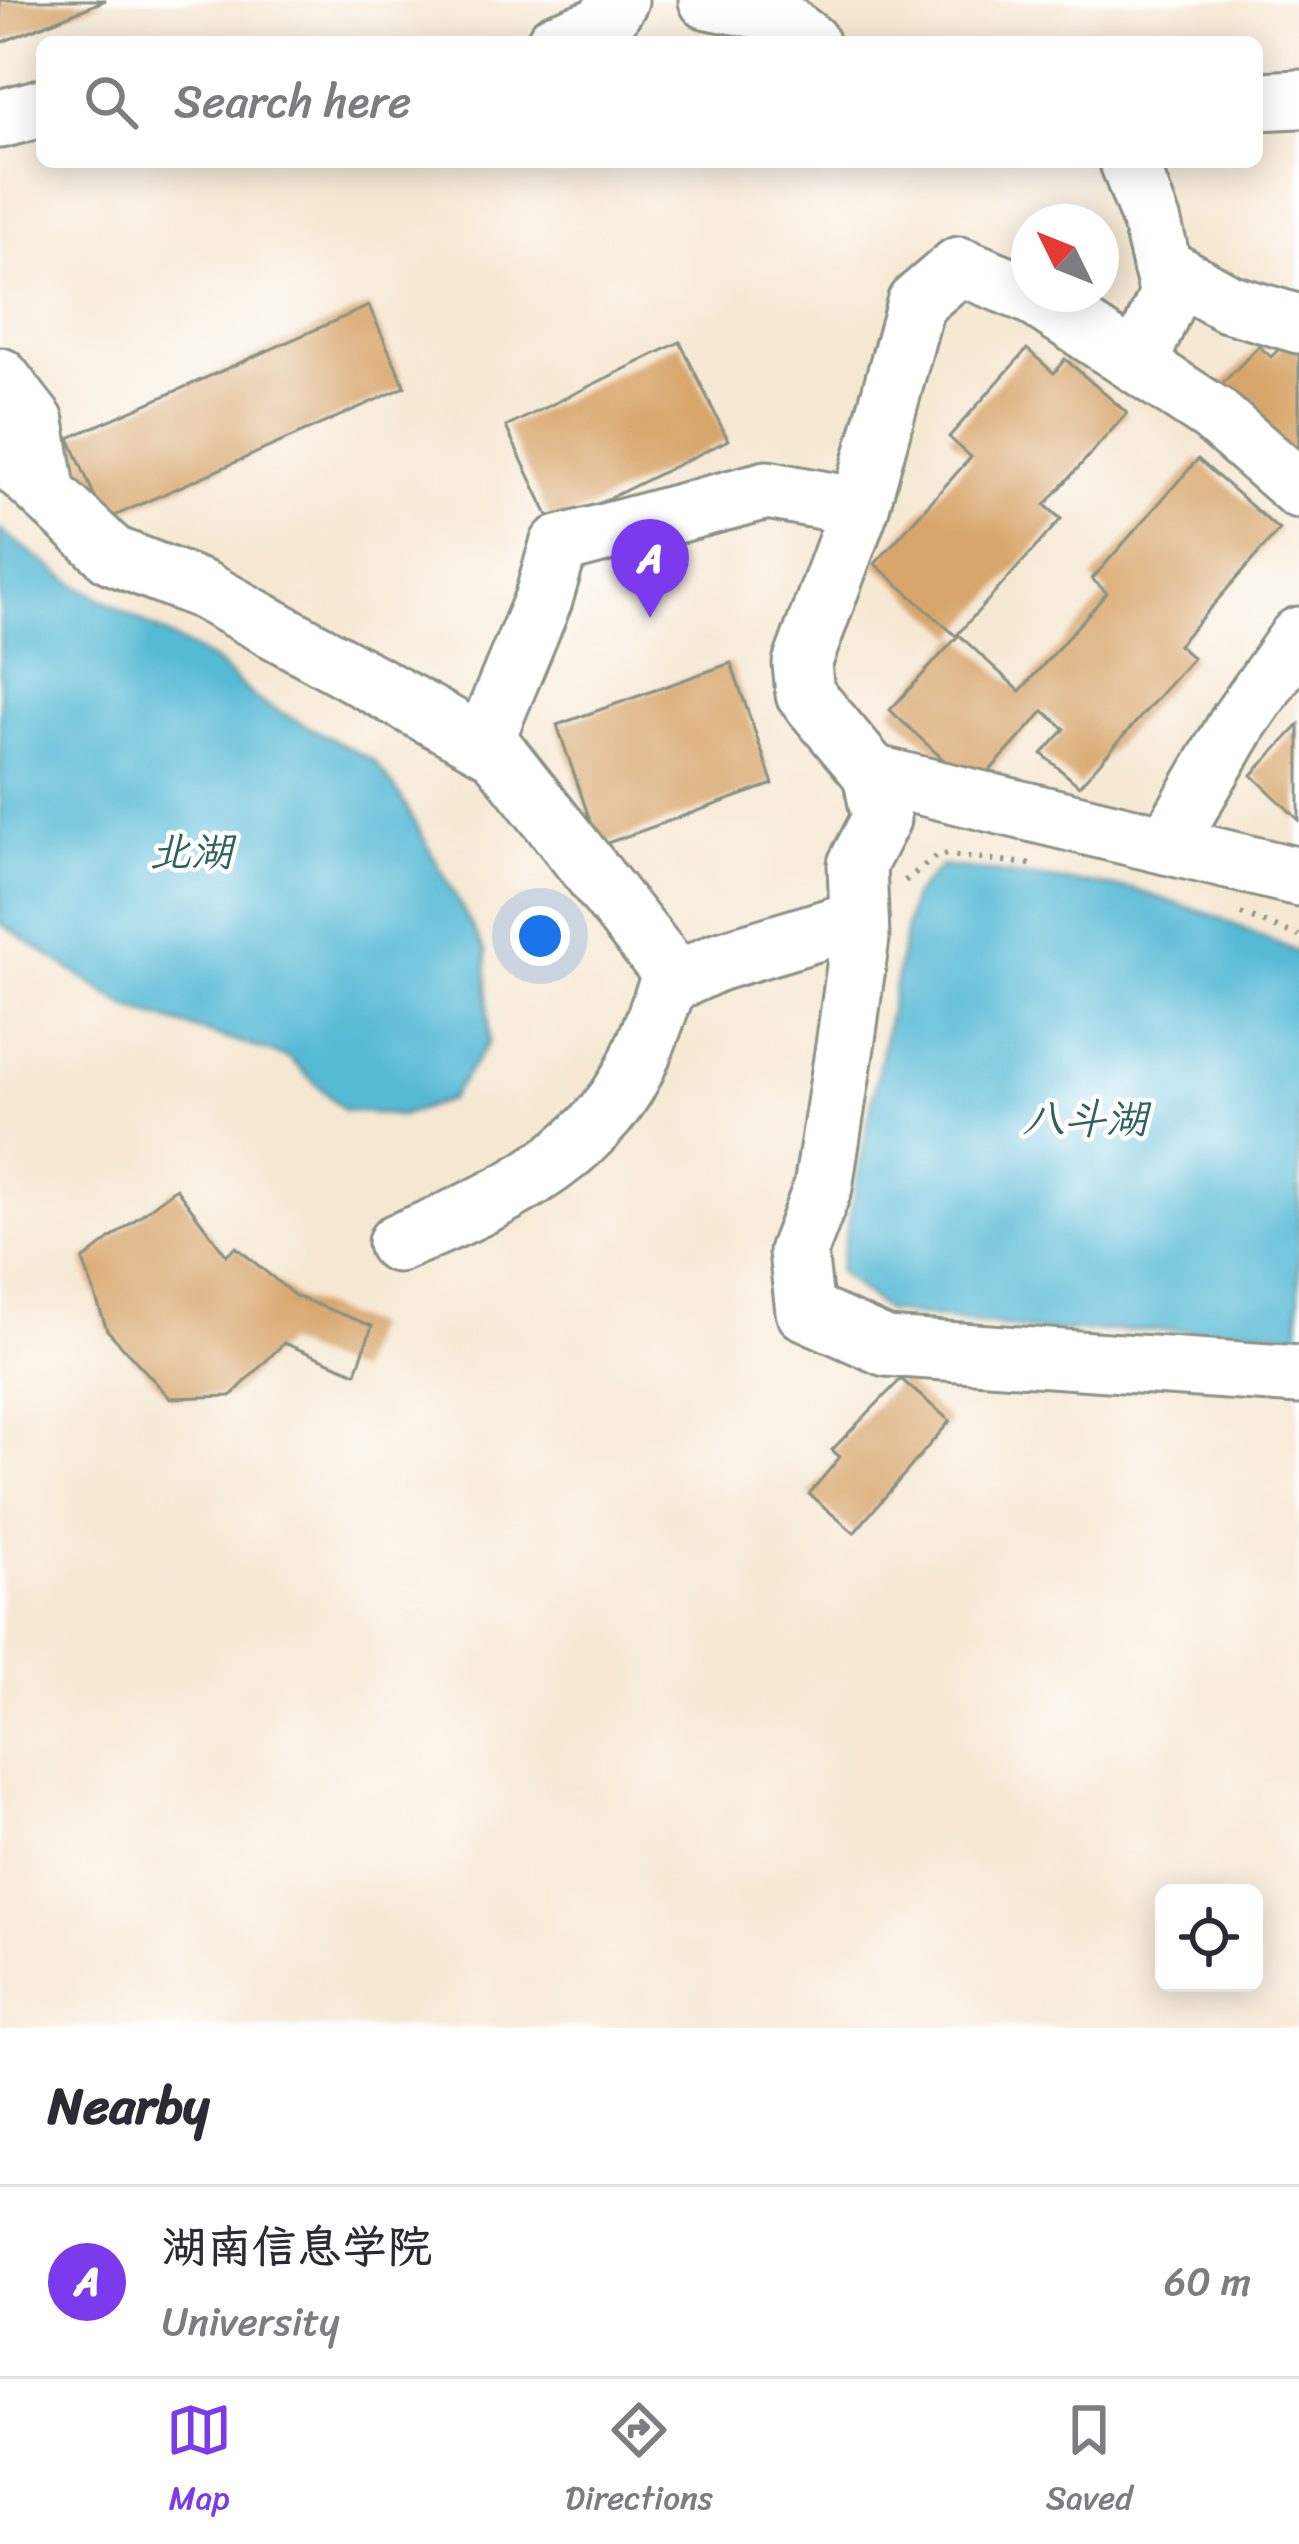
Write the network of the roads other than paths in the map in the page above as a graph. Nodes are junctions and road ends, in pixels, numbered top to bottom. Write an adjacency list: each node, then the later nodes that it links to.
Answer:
1 (619, 0): 3 (lane)
2 (708, 0): 4 (lane)
3 (573, 36)
4 (801, 36)
5 (1299, 99): 6 (lane)
6 (1263, 101)
7 (36, 110): 8 (lane)
8 (0, 119)
9 (1131, 168): 10 (lane)
10 (1162, 266): 13 (lane); 14 (lane)
11 (1011, 287): 19 (lane)
12 (1058, 312): 14 (lane)
13 (1299, 324)
14 (1139, 362): 18 (lane)
15 (0, 376): 17 (lane)
16 (0, 450): 17 (lane)
17 (46, 489): 21 (lane)
18 (1299, 489)
19 (860, 507): 21 (lane); 22 (lane)
20 (1299, 636): 23 (lane)
21 (483, 744): 26 (lane)
22 (872, 774): 23 (lane); 25 (lane)
23 (1166, 845): 24 (lane)
24 (1299, 877)
25 (879, 908): 26 (lane); 28 (lane)
26 (677, 980): 27 (lane)
27 (397, 1243)
28 (1299, 1375)

